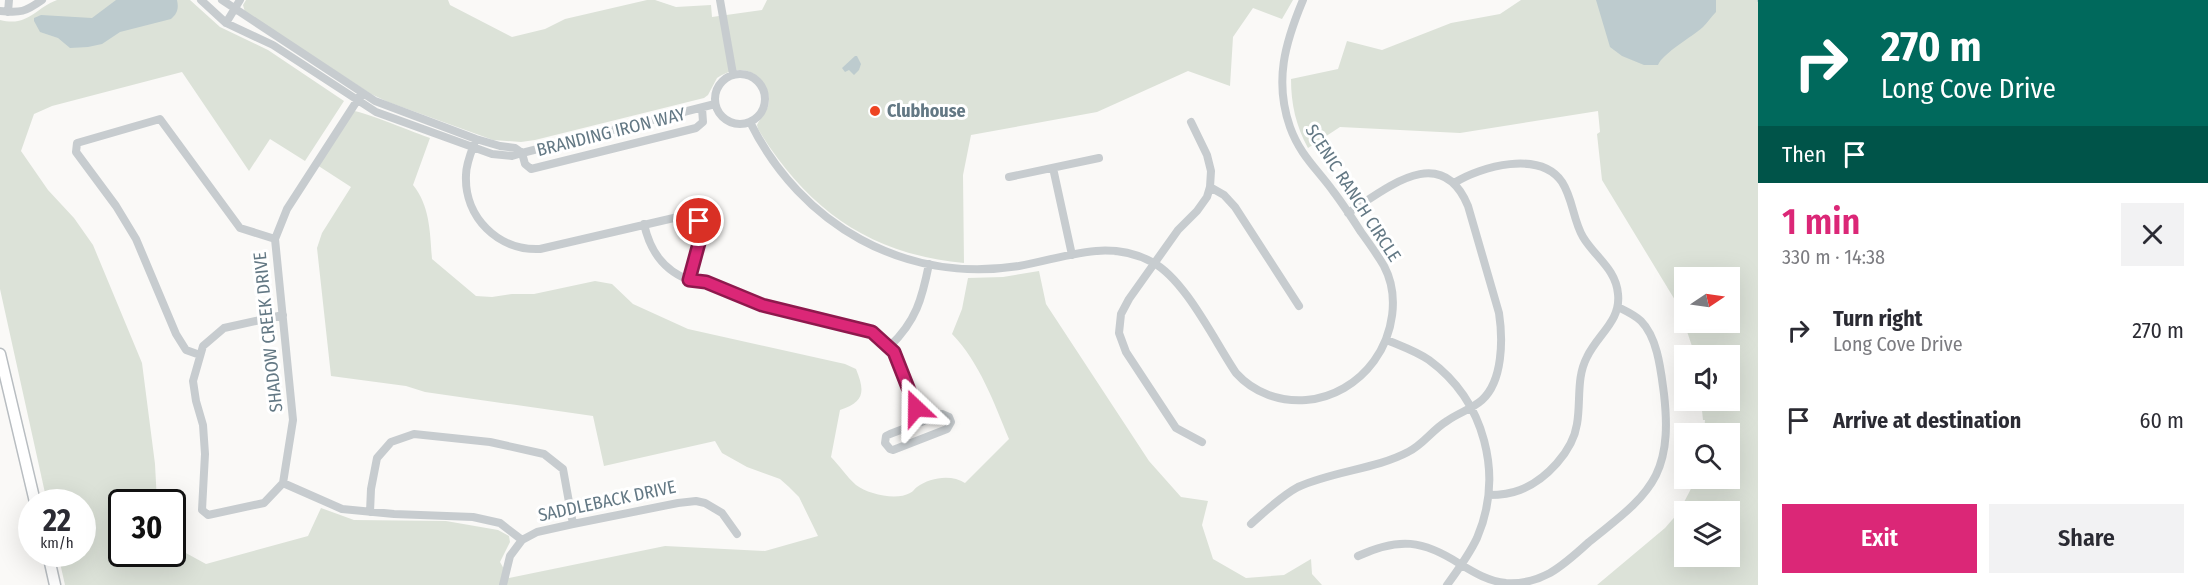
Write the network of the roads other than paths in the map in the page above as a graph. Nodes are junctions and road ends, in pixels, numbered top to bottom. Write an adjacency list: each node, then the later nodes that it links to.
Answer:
1 (9, 0): 9 (street)
2 (42, 0): 9 (street)
3 (201, 0): 10 (street)
4 (222, 0): 8 (street)
5 (240, 0): 8 (street)
6 (720, 0): 11 (street)
7 (1303, 0): 24 (street, SCENIC RANCH CIRCLE)
8 (234, 9): 10 (street); 12 (street)
9 (4, 12)
10 (226, 23): 12 (street)
11 (733, 74): 13 (street); 15 (street)
12 (359, 97): 17 (street); 26 (street, SHADOW CREEK DRIVE)
13 (715, 104): 14 (street); 15 (street)
14 (702, 108): 18 (street); 18 (street, BRANDING IRON WAY)
15 (750, 122): 29 (street, SCENIC RANCH CIRCLE)
16 (1191, 122): 23 (street)
17 (475, 143): 18 (street); 25 (street)
18 (522, 153)
19 (1099, 158): 20 (street)
20 (1053, 168): 21 (street); 27 (street)
21 (1009, 177)
22 (1454, 183): 24 (street); 32 (street); 38 (street)
23 (1210, 188): 28 (street); 31 (street)
24 (1348, 213): 34 (street, SCENIC RANCH CIRCLE)
25 (644, 224): 30 (street); 30 (street)
26 (275, 239): 33 (street, SHADOW CREEK DRIVE); 36 (street)
27 (1072, 255): 28 (street, SCENIC RANCH CIRCLE); 29 (street, SCENIC RANCH CIRCLE)
28 (1154, 263): 34 (street, SCENIC RANCH CIRCLE); 40 (street)
29 (929, 264): 35 (street)
30 (689, 280): 35 (street)
31 (1299, 306)
32 (1618, 307): 43 (street); 50 (street)
33 (283, 315): 36 (street); 41 (street, SHADOW CREEK DRIVE)
34 (1387, 340): 38 (street)
35 (890, 346): 39 (street)
36 (200, 355): 41 (street)
37 (1, 359): 42 (main road)
38 (1472, 408): 43 (street); 46 (street)
39 (922, 421): 39 (street)
40 (1202, 442)
41 (283, 483): 44 (street)
42 (32, 489)
43 (1489, 495): 50 (street)
44 (370, 512): 45 (street); 48 (street)
45 (573, 524): 47 (street, SADDLEBACK DRIVE); 48 (street, SADDLEBACK DRIVE)
46 (1251, 524)
47 (737, 534)
48 (522, 540): 53 (street, SADDLEBACK DRIVE)
49 (1358, 556): 50 (street)
50 (1462, 565): 54 (street)
51 (51, 567): 52 (main road)
52 (55, 585)
53 (503, 585)
54 (1447, 585)

